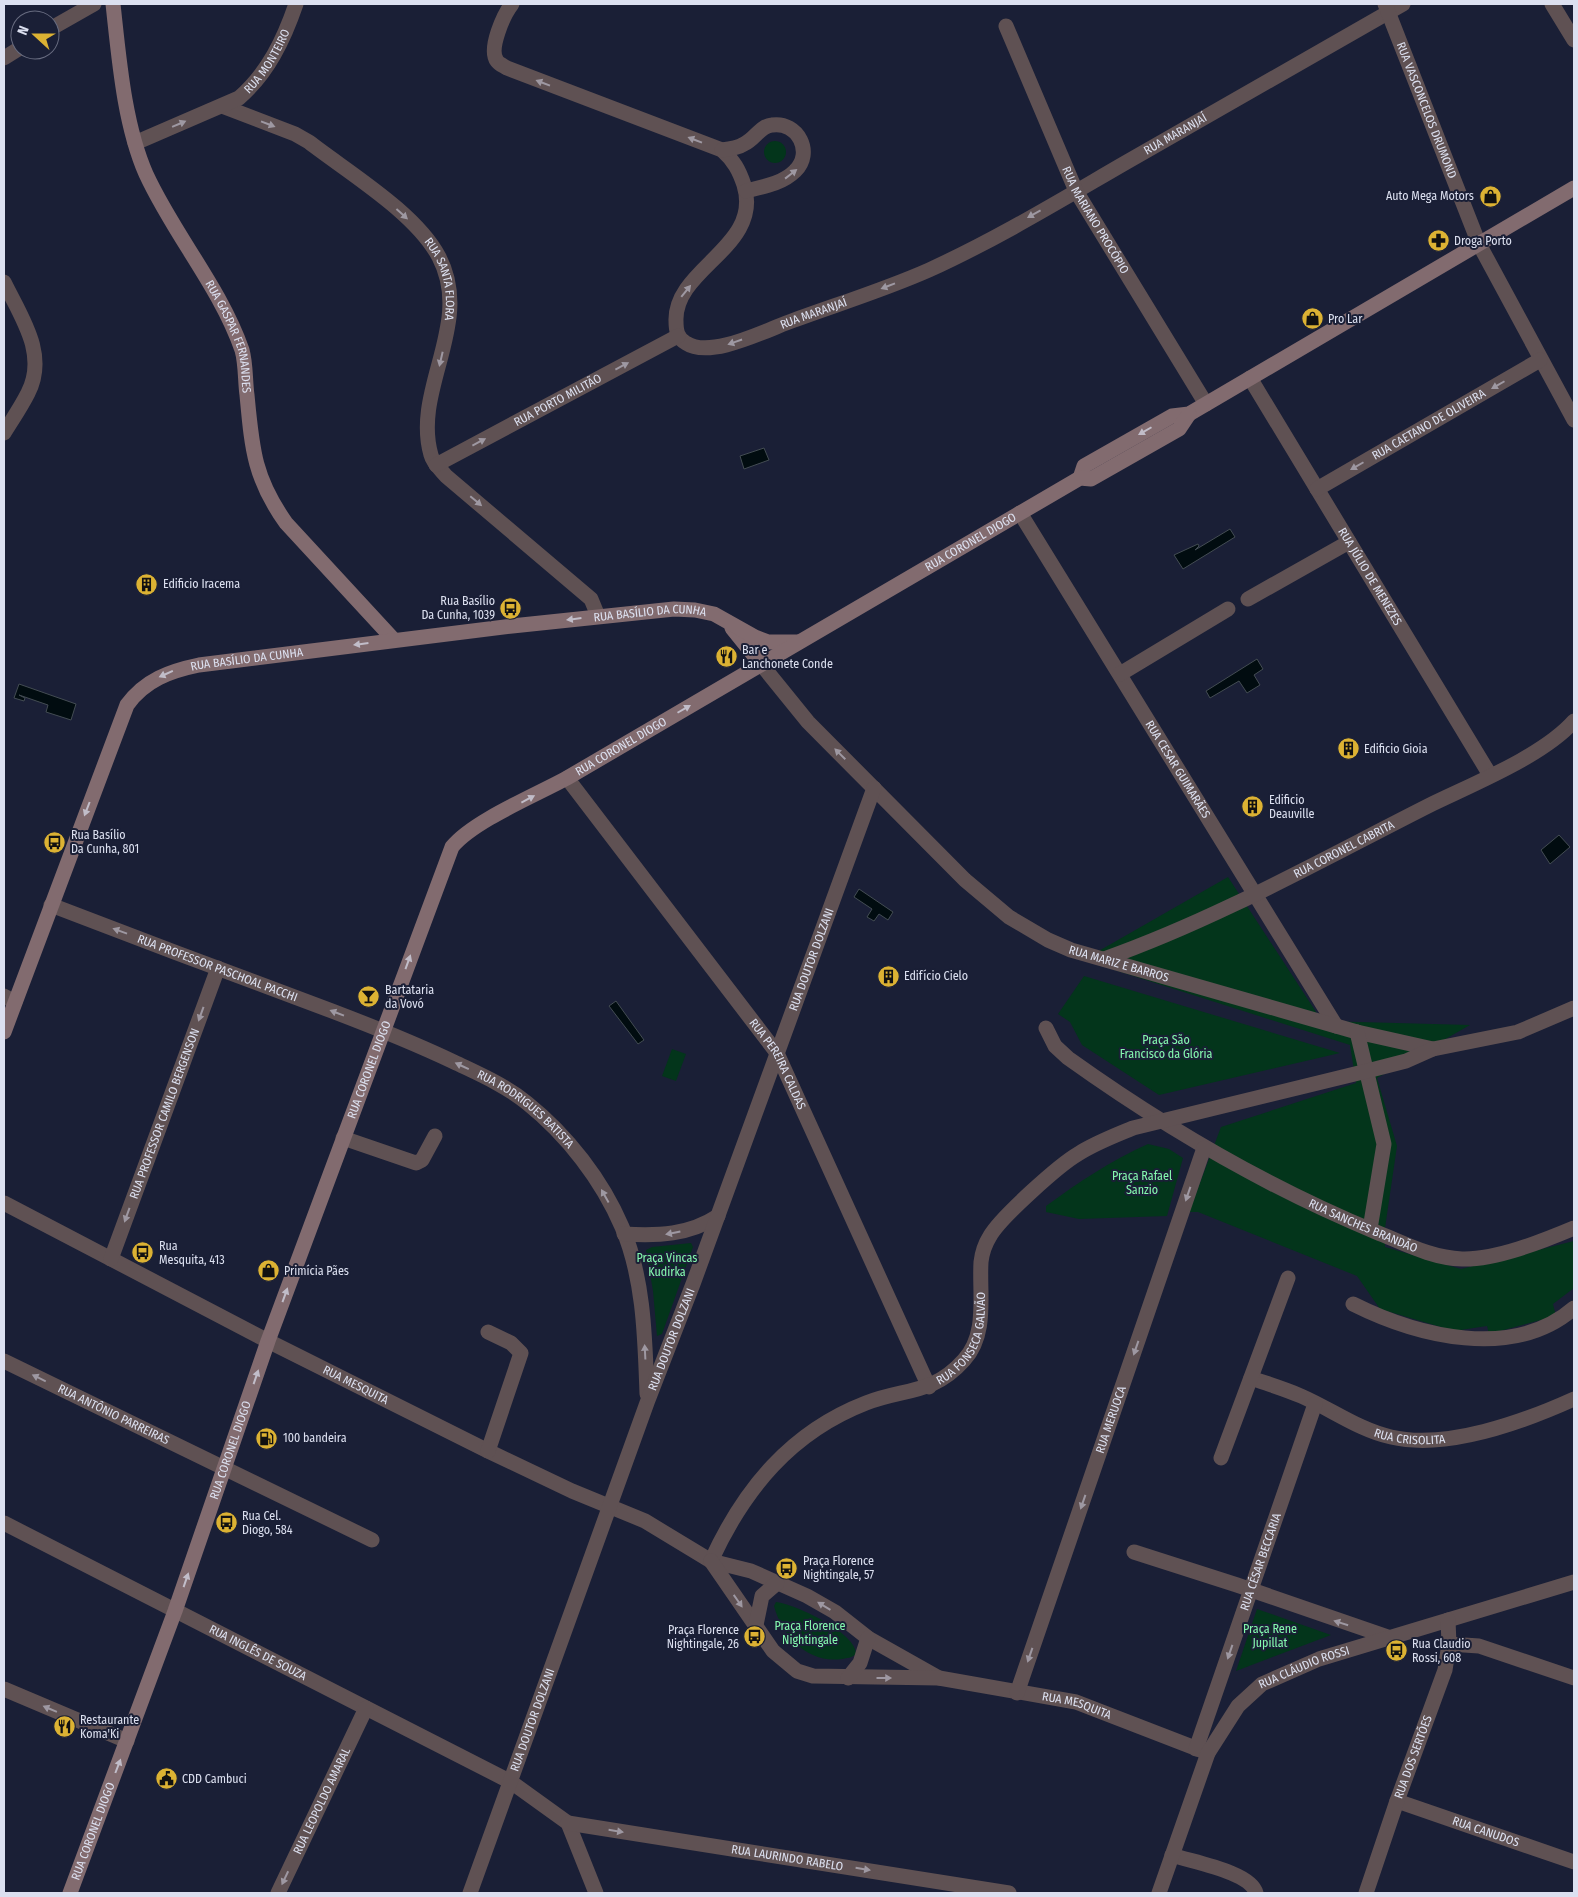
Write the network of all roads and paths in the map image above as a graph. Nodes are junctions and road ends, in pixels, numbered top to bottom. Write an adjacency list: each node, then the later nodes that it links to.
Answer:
1 (94, 4): 8 (street)
2 (113, 4): 12 (street, RUA GASPAR FERNANDES)
3 (296, 4): 11 (street, RUA MONTEIRO)
4 (512, 4): 13 (street, one-way to 4)
5 (1403, 4): 7 (street, RUA MARANJAÍ)
6 (1552, 4): 10 (street)
7 (1386, 8): 16 (street, RUA MARANJAÍ); 17 (street, RUA VASCONCELOS DRUMOND)
8 (60, 23)
9 (1006, 26): 16 (street, RUA MARIANO PROCÓPIO)
10 (1574, 40)
11 (222, 106): 12 (street, one-way to 11); 25 (street, RUA SANTA FLORA, one-way to 25)
12 (135, 142): 33 (street, RUA GASPAR FERNANDES)
13 (722, 150): 15 (street); 15 (street, one-way to 13)
14 (1574, 188): 17 (street, RUA CORONEL DIOGO)
15 (746, 191): 19 (street, one-way to 15)
16 (1076, 191): 19 (street, RUA MARANJAÍ, one-way to 19); 22 (street, RUA MARIANO PROCÓPIO)
17 (1479, 244): 20 (street, RUA VASCONCELOS DRUMOND); 21 (street, RUA CORONEL DIOGO)
18 (4, 282): 24 (street)
19 (678, 336): 25 (street, RUA PORTO MILITÃO, one-way to 19)
20 (1540, 360): 23 (street, RUA VASCONCELOS DRUMOND); 26 (street, RUA CAETANO DE OLIVEIRA, one-way to 26)
21 (1250, 378): 22 (street, RUA CORONEL DIOGO); 26 (street, RUA JÚLIO DE MENEZES)
22 (1206, 404): 27 (street, RUA CORONEL DIOGO)
23 (1574, 420)
24 (4, 433)
25 (436, 465): 31 (street, one-way to 31)
26 (1316, 489): 28 (street, RUA JÚLIO DE MENEZES)
27 (1020, 513): 34 (street, RUA CORONEL DIOGO); 36 (street, RUA CESAR GUIMARÃES)
28 (1349, 542): 29 (street); 38 (street, RUA JÚLIO DE MENEZES)
29 (1248, 599)
30 (1228, 609): 36 (street)
31 (598, 616): 32 (street, RUA BASÍLIO DA CUNHA); 33 (street, RUA BASÍLIO DA CUNHA, one-way to 33)
32 (726, 620): 34 (street, RUA BASÍLIO DA CUNHA); 35 (street)
33 (394, 640): 42 (street, RUA BASÍLIO DA CUNHA, one-way to 42)
34 (800, 642): 35 (street, RUA CORONEL DIOGO)
35 (761, 664): 39 (street, RUA CORONEL DIOGO, one-way to 35); 40 (street, RUA MARIZ E BARROS, one-way to 35)
36 (1120, 674): 41 (street, RUA CESAR GUIMARÃES)
37 (1574, 721): 38 (street, RUA CORONEL CABRITA)
38 (1490, 775): 41 (street, RUA CORONEL CABRITA)
39 (567, 778): 49 (street, RUA CORONEL DIOGO, one-way to 39); 53 (street, RUA PEREIRA CALDAS)
40 (874, 788): 43 (street, RUA MARIZ E BARROS); 53 (street, RUA DOUTOR DOLZANI)
41 (1255, 894): 43 (street, RUA CORONEL CABRITA); 47 (street, RUA CESAR GUIMARÃES)
42 (51, 905): 44 (street, RUA PROFESSOR PASCHOAL PACCHI, one-way to 42); 45 (street, RUA BASÍLIO DA CUNHA)
43 (1104, 959): 47 (street, RUA MARIZ E BARROS)
44 (218, 968): 49 (street, RUA PROFESSOR PASCHOAL PACCHI, one-way to 44); 64 (street, RUA PROFESSOR CAMILO BERGENSON, one-way to 64)
45 (9, 999): 50 (street, RUA BASÍLIO DA CUNHA)
46 (1574, 1008): 52 (street, RUA MARIZ E BARROS)
47 (1336, 1026): 51 (street, RUA MARIZ E BARROS)
48 (1046, 1028): 55 (street)
49 (383, 1030): 57 (street, RUA CORONEL DIOGO); 63 (street, RUA RODRIGUES BATISTA, one-way to 49)
50 (4, 1032)
51 (1357, 1032): 52 (street, RUA MARIZ E BARROS); 54 (street)
52 (1433, 1049): 54 (street)
53 (777, 1053): 60 (street, RUA DOUTOR DOLZANI); 72 (street, RUA PEREIRA CALDAS)
54 (1367, 1071): 55 (street); 62 (street)
55 (1166, 1122): 58 (street, RUA SANCHES BRANDÃO); 72 (street, RUA FONSECA GALVÃO)
56 (435, 1136): 57 (street)
57 (343, 1138): 69 (street, RUA CORONEL DIOGO, one-way to 57)
58 (1204, 1148): 62 (street, RUA SANCHES BRANDÃO); 97 (street, RUA MERUOCA, one-way to 97)
59 (4, 1203): 64 (street, RUA MESQUITA)
60 (718, 1216): 63 (street, one-way to 63); 74 (street, RUA DOUTOR DOLZANI)
61 (1574, 1228): 62 (street, RUA SANCHES BRANDÃO)
62 (1370, 1230)
63 (624, 1234): 74 (street, RUA RODRIGUES BATISTA, one-way to 63)
64 (111, 1259): 69 (street, RUA MESQUITA)
65 (1288, 1278): 71 (street)
66 (1352, 1304): 67 (street)
67 (1574, 1308)
68 (488, 1332): 76 (street)
69 (268, 1341): 76 (street, RUA MESQUITA); 78 (street, RUA CORONEL DIOGO, one-way to 69)
70 (4, 1361): 78 (street, RUA ANTÔNIO PARREIRAS, one-way to 70)
71 (1251, 1378): 75 (street, RUA CRISOLITA); 77 (street)
72 (929, 1387): 83 (street, RUA FONSECA GALVÃO)
73 (1574, 1399): 75 (street, RUA CRISOLITA)
74 (648, 1400): 79 (street, RUA DOUTOR DOLZANI)
75 (1315, 1404): 86 (street, RUA CÉSAR BECCARIA)
76 (488, 1451): 79 (street, RUA MESQUITA)
77 (1221, 1458)
78 (225, 1467): 81 (street, RUA ANTÔNIO PARREIRAS); 87 (street, RUA CORONEL DIOGO, one-way to 78)
79 (610, 1507): 83 (street, RUA MESQUITA); 101 (street, RUA DOUTOR DOLZANI)
80 (4, 1523): 87 (street, RUA INGLÊS DE SOUZA)
81 (372, 1540)
82 (1134, 1552): 86 (street)
83 (711, 1561): 85 (street); 89 (street, one-way to 89)
84 (1574, 1582): 88 (street, RUA CLÁUDIO ROSSI)
85 (777, 1583): 89 (street); 91 (street, one-way to 85)
86 (1251, 1590): 90 (street, one-way to 86); 100 (street, RUA CÉSAR BECCARIA, one-way to 100)
87 (175, 1611): 98 (street, RUA INGLÊS DE SOUZA); 99 (street, RUA CORONEL DIOGO)
88 (1448, 1620): 90 (street, RUA CLÁUDIO ROSSI); 92 (street, RUA DOS SERTÕES)
89 (756, 1626): 93 (street)
90 (1388, 1637): 100 (street, RUA CLÁUDIO ROSSI)
91 (868, 1638): 93 (street); 94 (street)
92 (1449, 1644): 95 (street); 102 (street, RUA DOS SERTÕES)
93 (848, 1678): 94 (street, one-way to 94)
94 (939, 1678): 97 (street, RUA MESQUITA)
95 (1574, 1678)
96 (4, 1689): 99 (street, one-way to 96)
97 (1017, 1692): 100 (street, RUA MESQUITA)
98 (366, 1708): 101 (street, RUA INGLÊS DE SOUZA); 107 (street, RUA LEOPOLDO AMARAL, one-way to 107)
99 (127, 1741): 106 (street, RUA CORONEL DIOGO, one-way to 99)
100 (1202, 1751): 104 (street, RUA CLÁUDIO ROSSI)
101 (511, 1782): 103 (street, RUA INGLÊS DE SOUZA); 108 (street, RUA DOUTOR DOLZANI)
102 (1397, 1801): 105 (street, RUA CANUDOS); 113 (street, RUA DOS SERTÕES)
103 (568, 1823): 109 (street); 110 (street, RUA LAURINDO RABELO, one-way to 110)
104 (1172, 1855): 111 (street, RUA CLÁUDIO ROSSI); 112 (street)
105 (1574, 1862)
106 (70, 1893)
107 (278, 1893)
108 (470, 1893)
109 (596, 1893)
110 (1009, 1893)
111 (1159, 1893)
112 (1256, 1893)
113 (1366, 1893)

